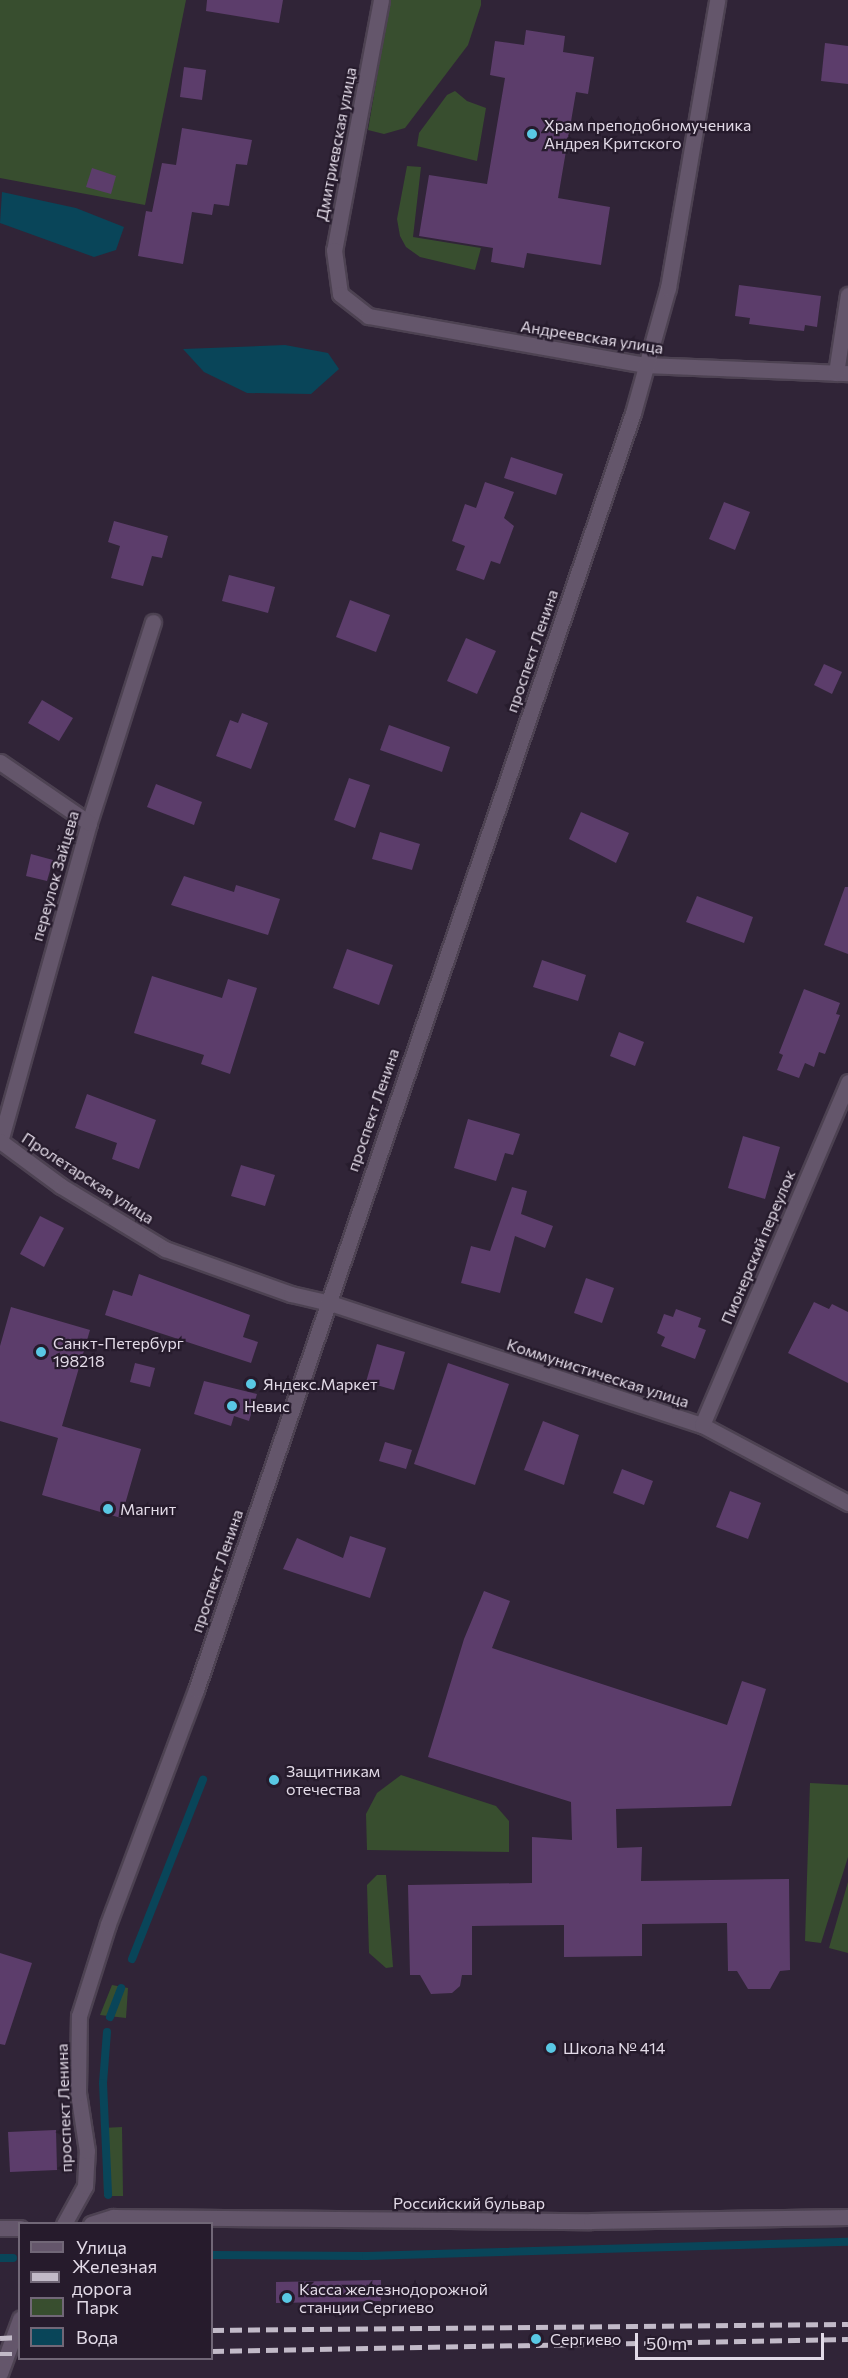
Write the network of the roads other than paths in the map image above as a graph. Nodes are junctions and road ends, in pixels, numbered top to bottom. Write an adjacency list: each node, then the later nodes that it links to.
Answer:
1 (381, 0): 3 (street, Дмитриевская улица)
2 (717, 0): 5 (street, проспект Ленина)
3 (340, 294): 5 (street, Андреевская улица)
4 (848, 295): 6 (street)
5 (646, 365): 6 (street, Андреевская улица); 12 (street, проспект Ленина)
6 (842, 373)
7 (153, 622): 9 (street, переулок Зайцева)
8 (0, 762): 9 (street)
9 (89, 823): 11 (street, переулок Зайцева)
10 (848, 1082): 13 (street, Пионерский переулок)
11 (0, 1141): 12 (street, Пролетарская улица)
12 (327, 1302): 13 (street, Коммунистическая улица); 16 (street, проспект Ленина)
13 (702, 1425): 14 (street, Коммунистическая улица)
14 (848, 1503)
15 (848, 2217): 17 (street, Российский бульвар)
16 (65, 2222)
17 (95, 2222)
18 (0, 2228): 19 (street)
19 (18, 2228)
20 (18, 2324): 21 (street)
21 (0, 2373)

